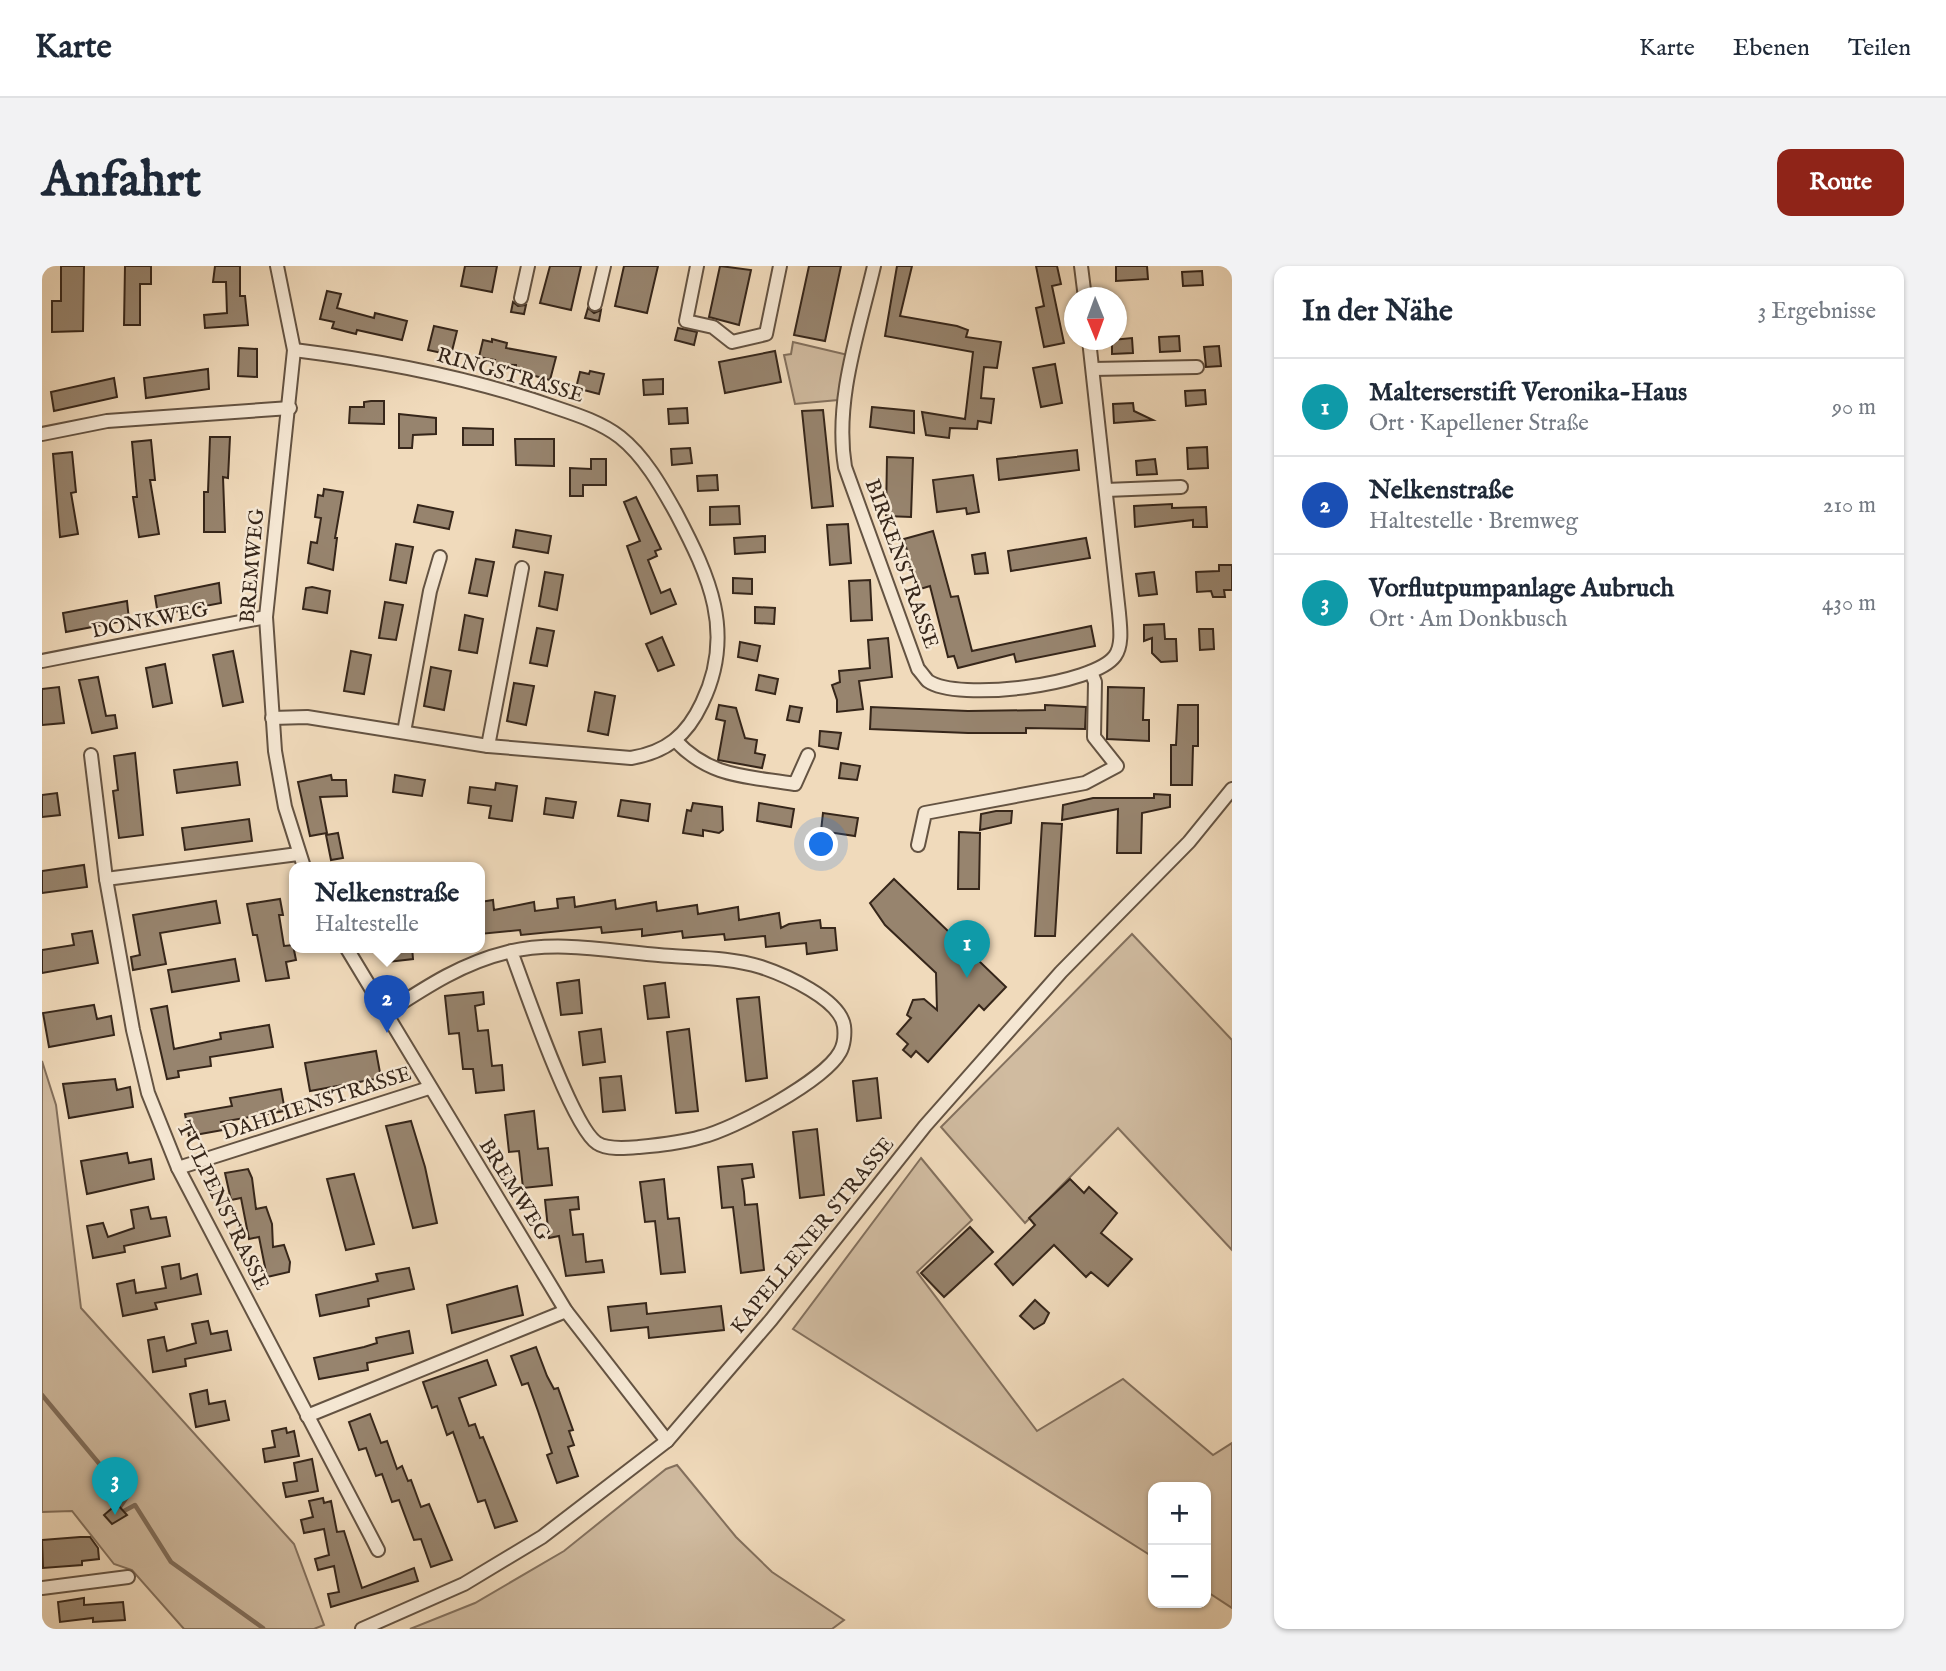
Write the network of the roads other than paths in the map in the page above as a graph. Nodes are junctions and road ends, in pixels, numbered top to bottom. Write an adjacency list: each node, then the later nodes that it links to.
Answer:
1 (278, 266): 11 (street, BREMWEG)
2 (528, 266): 9 (street)
3 (604, 266): 10 (street)
4 (697, 266): 5 (street)
5 (780, 266)
6 (874, 266): 23 (street, BIRKENSTRASSE)
7 (1081, 266): 8 (street)
8 (1084, 287)
9 (521, 298)
10 (595, 304)
11 (294, 349): 15 (street, BREMWEG); 26 (street, RINGSTRASSE)
12 (1090, 350): 14 (street, BIRKENSTRASSE)
13 (1197, 367): 14 (street)
14 (1093, 369): 18 (street, BIRKENSTRASSE)
15 (290, 408): 16 (street); 21 (street, BREMWEG)
16 (42, 434)
17 (1181, 487): 18 (street)
18 (1106, 490): 23 (street, BIRKENSTRASSE)
19 (440, 557): 25 (street)
20 (522, 568): 27 (street)
21 (266, 617): 22 (street, DONKWEG); 24 (street, BREMWEG)
22 (42, 661)
23 (1091, 673): 31 (street)
24 (272, 718): 25 (street, RINGSTRASSE); 32 (street, BREMWEG)
25 (404, 732): 27 (street, RINGSTRASSE)
26 (675, 740): 27 (street, RINGSTRASSE); 29 (street)
27 (488, 746)
28 (91, 755): 34 (street, TULPENSTRASSE)
29 (808, 755)
30 (1232, 789): 42 (street, KAPELLENER STRASSE)
31 (918, 845)
32 (298, 854): 33 (street, BREMWEG); 34 (street)
33 (302, 862)
34 (106, 879): 39 (street, TULPENSTRASSE)
35 (511, 951): 35 (street); 37 (street)
36 (350, 953): 37 (street, BREMWEG)
37 (386, 1013): 38 (street, BREMWEG)
38 (429, 1088): 39 (street, DAHLIENSTRASSE); 40 (street, BREMWEG)
39 (178, 1168): 41 (street, TULPENSTRASSE)
40 (566, 1311): 41 (street); 42 (street, BREMWEG)
41 (307, 1416): 43 (street, TULPENSTRASSE)
42 (667, 1441): 46 (street, KAPELLENER STRASSE)
43 (378, 1550)
44 (128, 1577): 45 (street)
45 (42, 1588)
46 (362, 1629)

